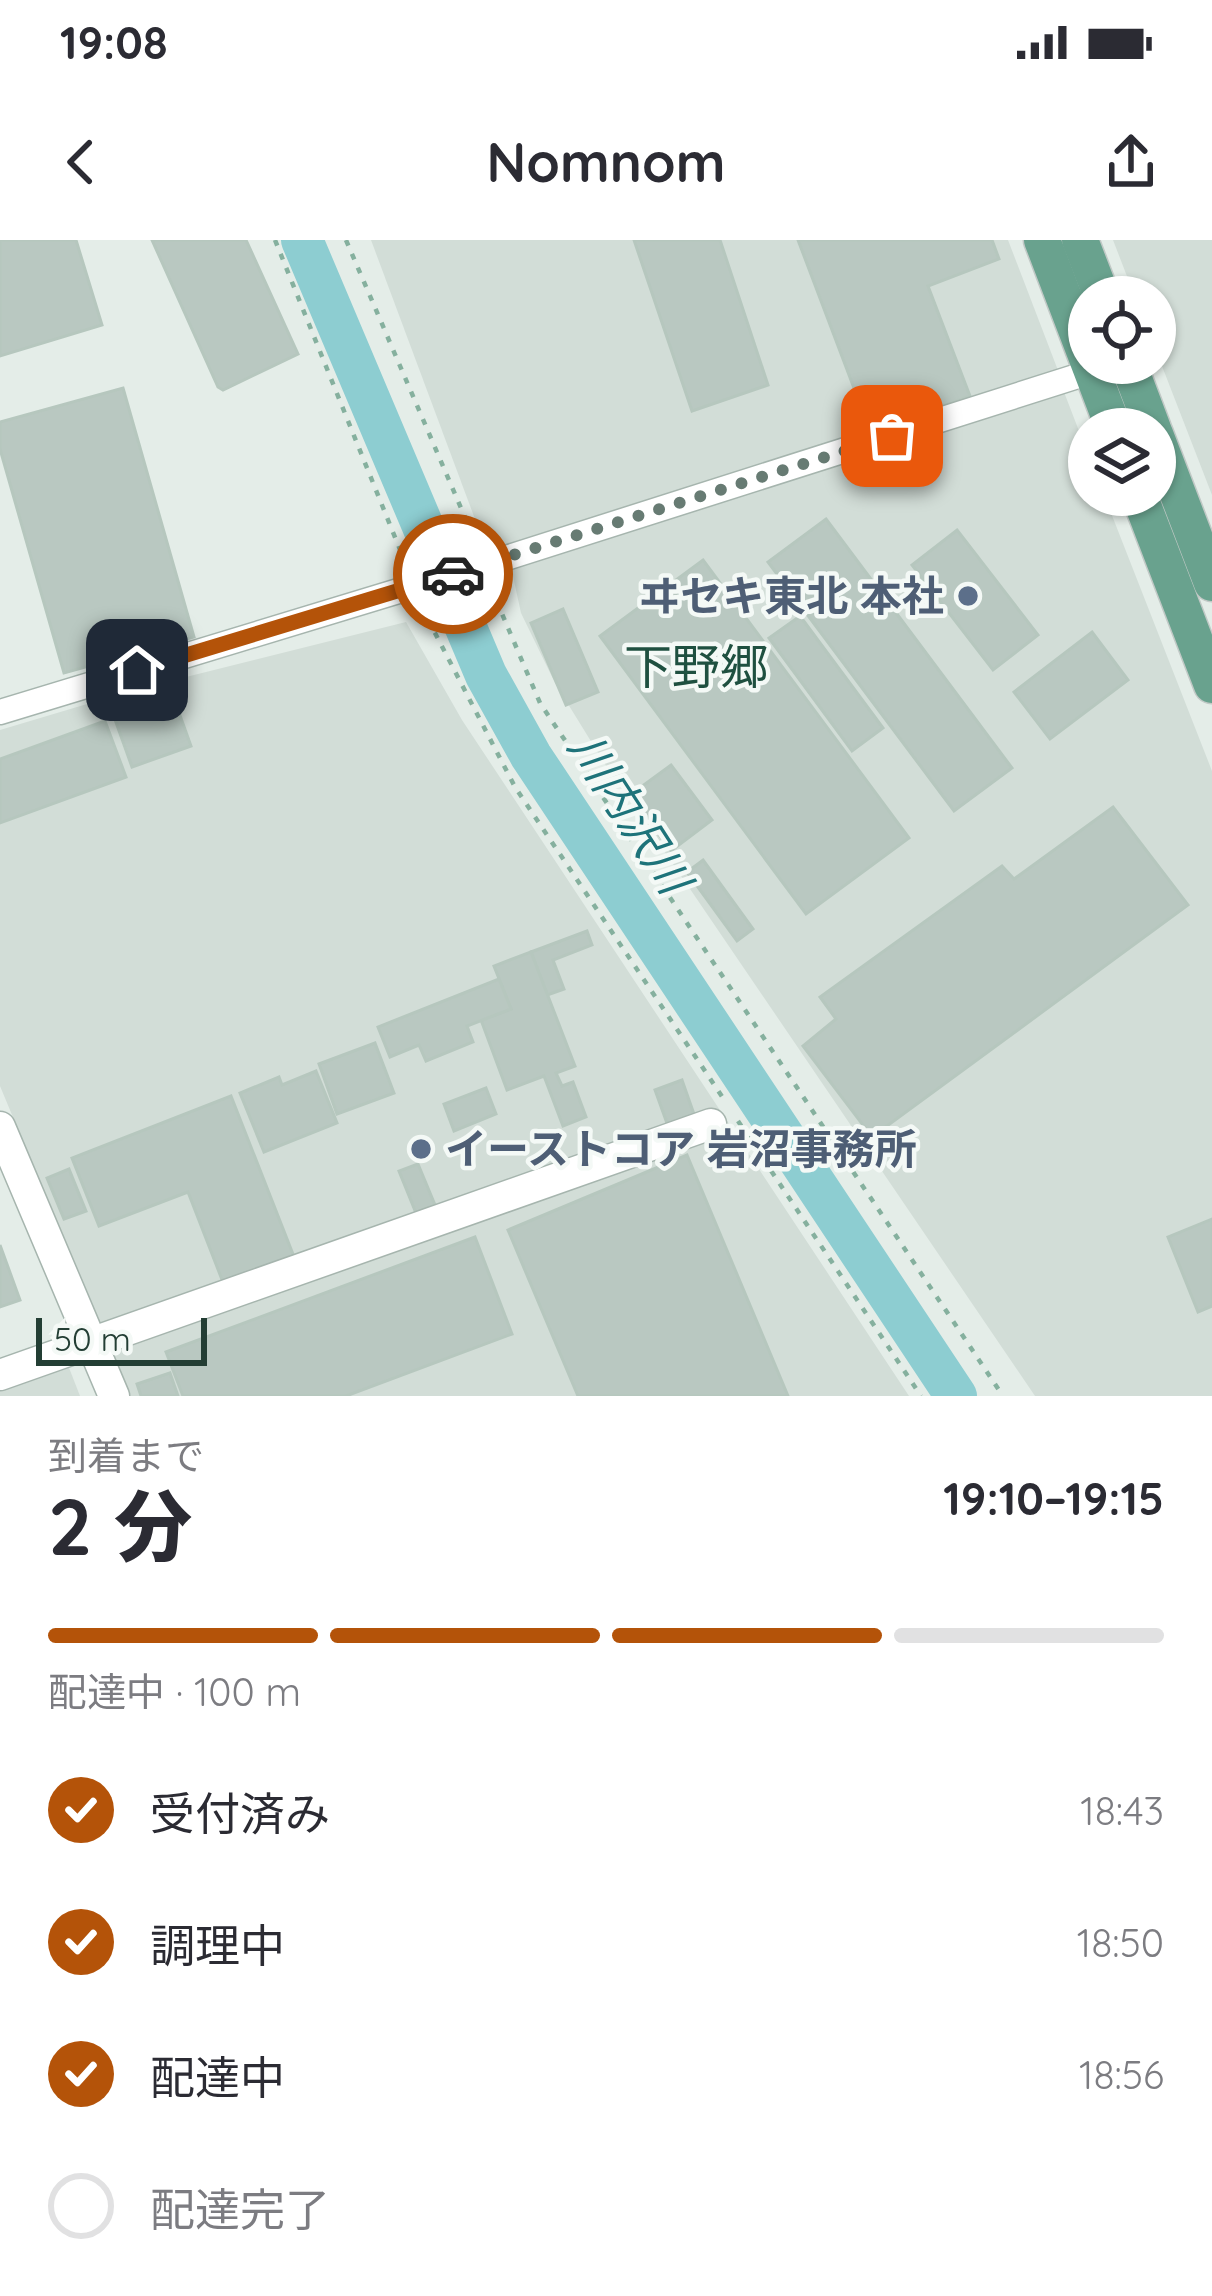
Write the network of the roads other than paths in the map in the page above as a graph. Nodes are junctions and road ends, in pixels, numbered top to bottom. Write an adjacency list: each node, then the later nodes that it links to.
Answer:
1 (1042, 240): 4 (main road)
2 (1081, 240): 3 (main road)
3 (1094, 276)
4 (1068, 287)
5 (1068, 380): 10 (street)
6 (1176, 489): 8 (main road)
7 (1147, 516): 9 (main road)
8 (1212, 583)
9 (1212, 685)
10 (0, 712)
11 (724, 1114): 13 (street)
12 (0, 1127): 13 (street)
13 (92, 1341): 14 (street); 15 (street)
14 (0, 1375)
15 (114, 1396)

